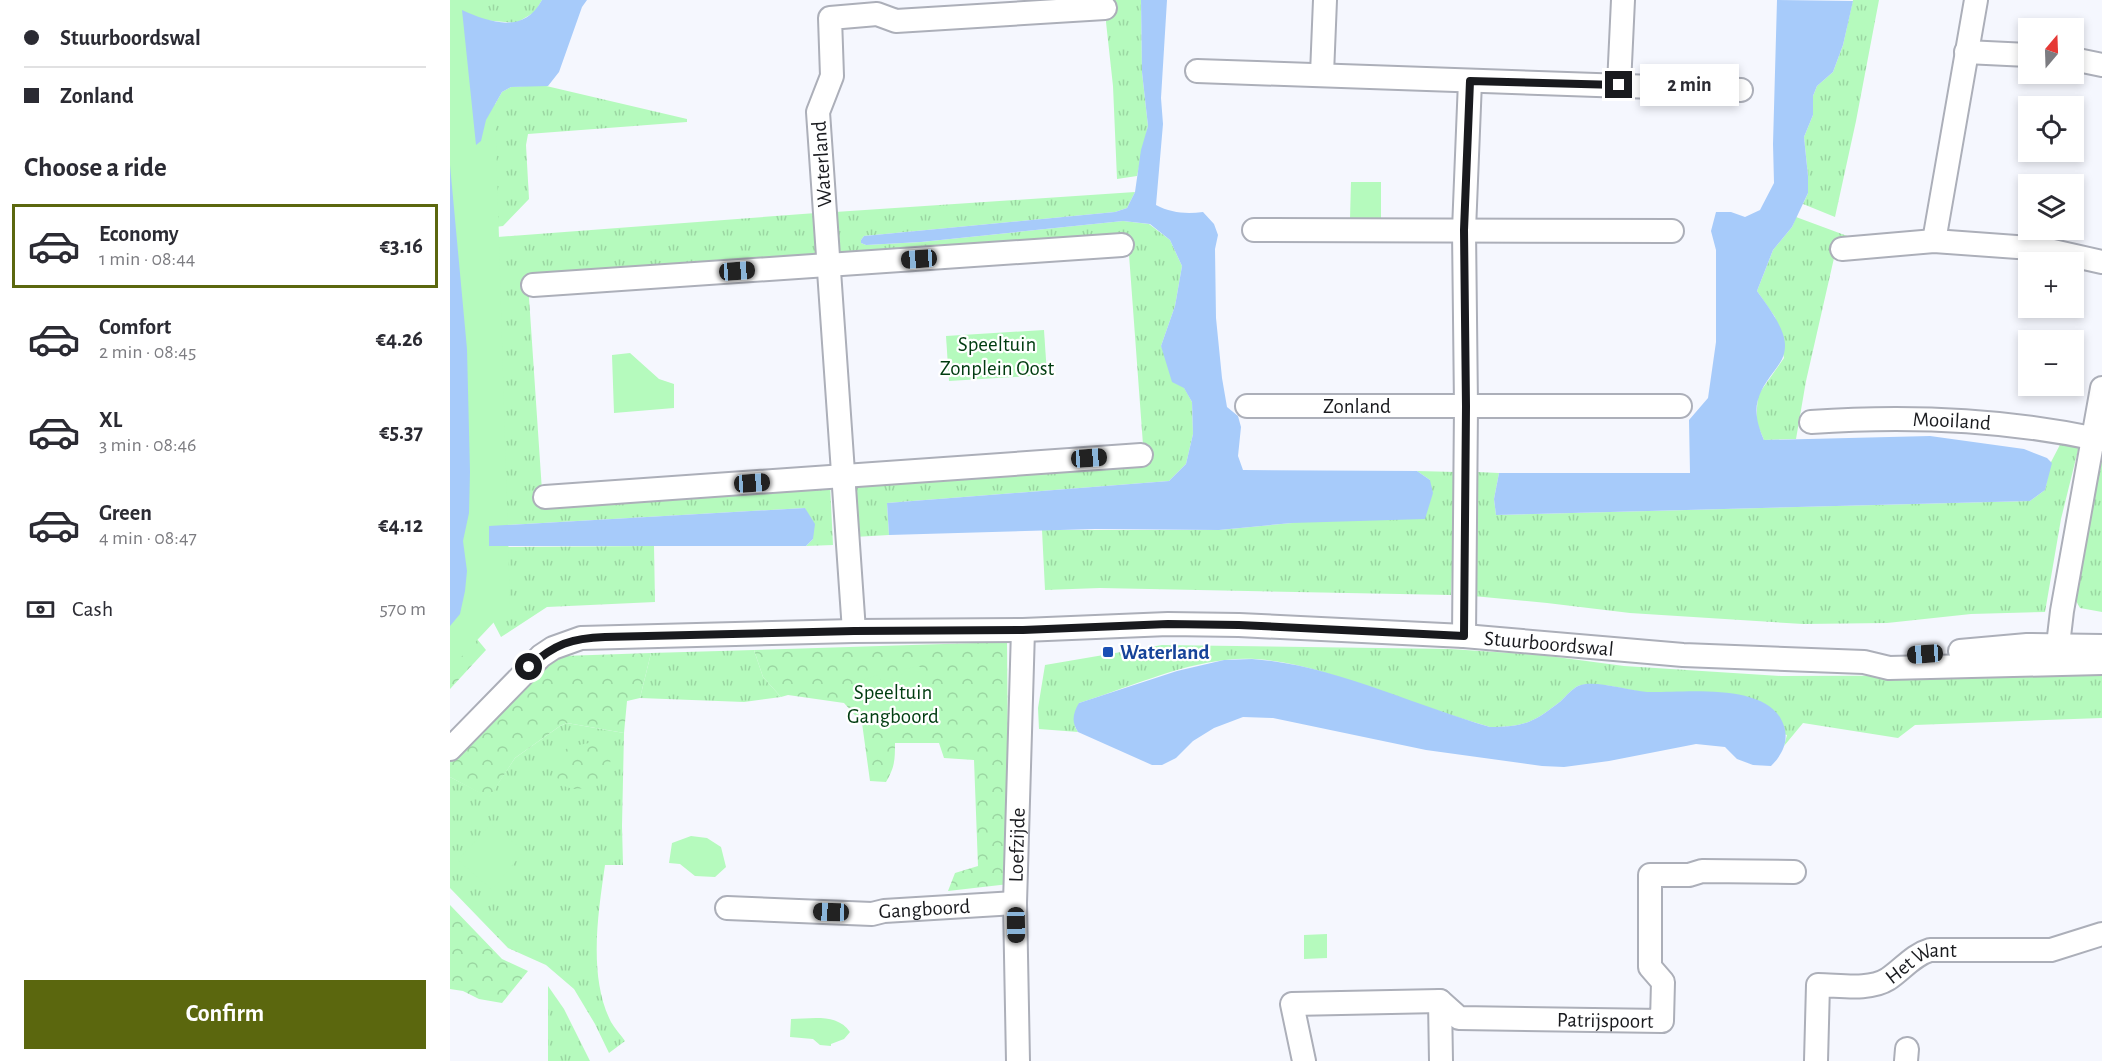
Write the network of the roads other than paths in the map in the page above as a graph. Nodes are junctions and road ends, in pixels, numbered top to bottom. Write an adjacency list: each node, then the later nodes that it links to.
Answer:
1 (1325, 0): 10 (street)
2 (1623, 0): 12 (street)
3 (1976, 0): 5 (street)
4 (1105, 8): 21 (street, Waterland)
5 (1966, 52): 6 (street); 17 (street)
6 (2018, 55)
7 (2084, 61): 8 (street)
8 (2102, 65)
9 (1197, 71): 10 (street)
10 (1322, 75): 11 (street)
11 (1470, 81): 12 (street); 15 (street)
12 (1619, 85): 13 (street)
13 (1741, 90)
14 (1254, 230): 15 (street)
15 (1464, 230): 16 (street); 25 (street)
16 (1671, 231)
17 (1934, 241): 19 (street); 20 (street)
18 (1122, 244): 21 (street)
19 (1842, 249)
20 (2102, 262)
21 (828, 265): 22 (street); 30 (street, Waterland)
22 (533, 285)
23 (2102, 387): 28 (street)
24 (1247, 406): 25 (street, Zonland)
25 (1466, 406): 26 (street, Zonland); 34 (street)
26 (1680, 406)
27 (1811, 422): 28 (street, Mooiland)
28 (2097, 439): 36 (street)
29 (1141, 455): 30 (street)
30 (843, 477): 31 (street); 33 (street, Waterland)
31 (545, 497)
32 (1023, 630): 33 (street, Stuurboordswal); 34 (street, Stuurboordswal); 40 (street, Loefzijde)
33 (854, 631): 38 (street, Stuurboordswal)
34 (1464, 636): 36 (street, Stuurboordswal)
35 (2102, 646): 36 (street)
36 (2058, 654): 37 (street, Stuurboordswal)
37 (2102, 663)
38 (450, 749)
39 (1794, 872): 43 (street, Patrijspoort)
40 (1016, 903): 41 (street, Gangboord); 44 (street, Loefzijde)
41 (727, 908)
42 (2102, 934): 47 (street, Het Want)
43 (1440, 1001): 45 (street); 46 (street)
44 (1018, 1061)
45 (1304, 1061)
46 (1441, 1061)
47 (1816, 1061)

